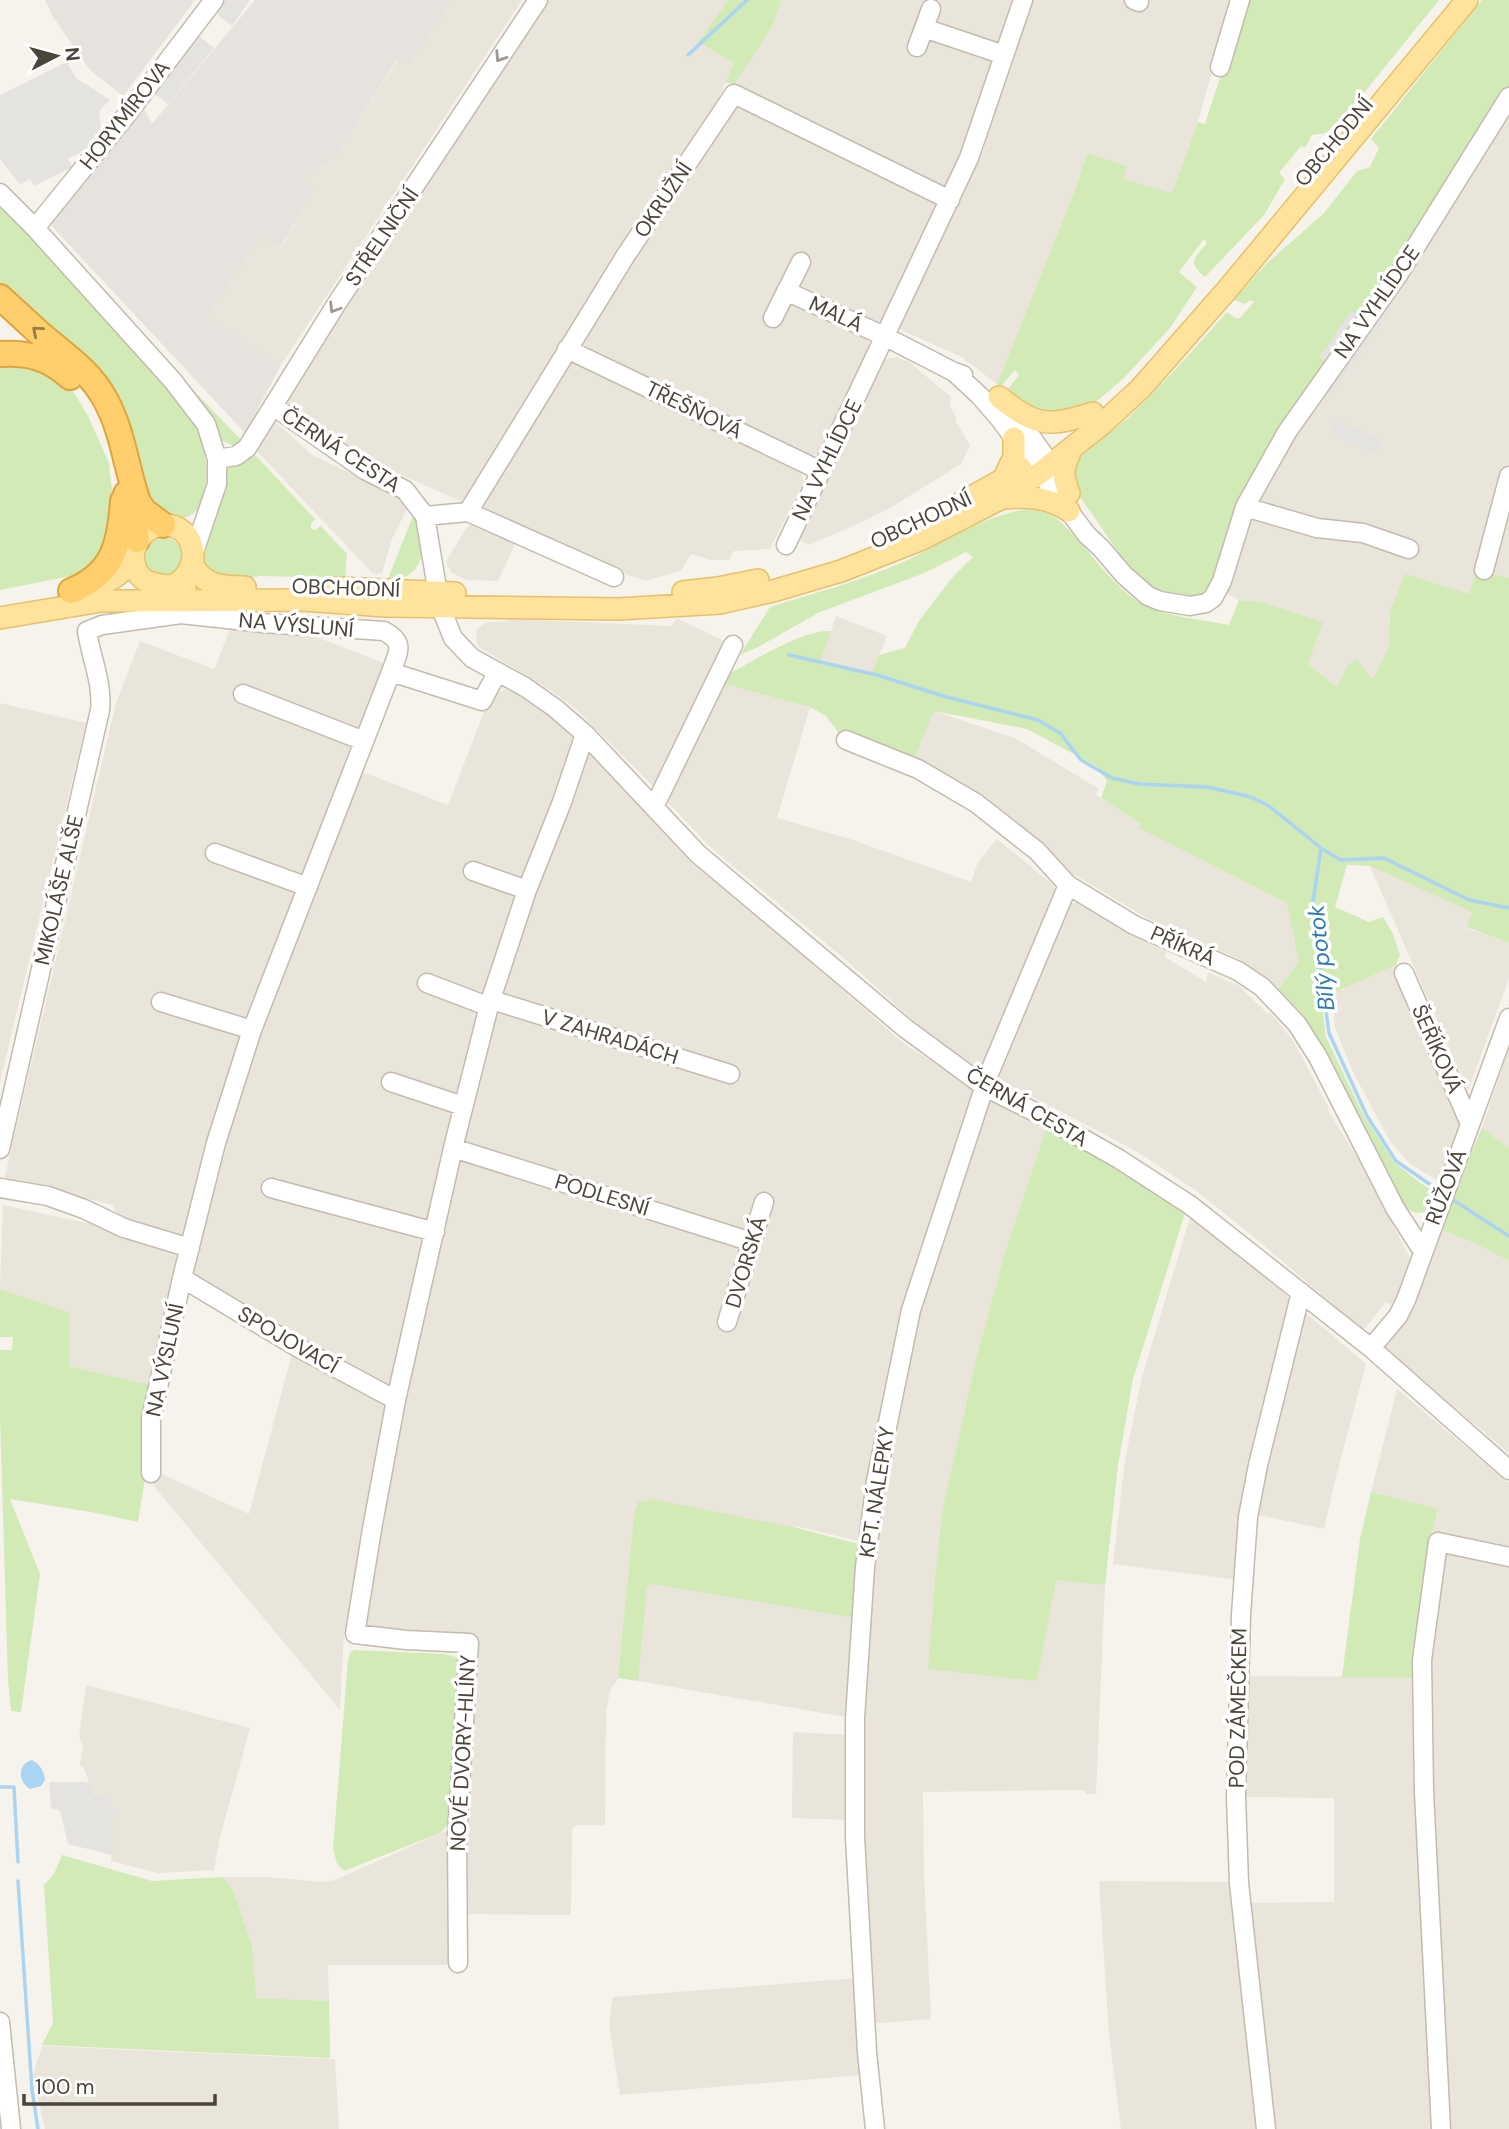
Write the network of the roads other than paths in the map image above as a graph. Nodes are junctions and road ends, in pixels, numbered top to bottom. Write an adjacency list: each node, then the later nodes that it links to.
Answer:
1 (214, 0): 15 (street, HORYMÍROVA)
2 (538, 0): 25 (street, STŘELNIČNÍ, one-way to 25)
3 (1023, 0): 10 (street, NA VYHLÍDCE)
4 (1240, 0): 11 (street)
5 (1450, 0): 26 (main road, OBCHODNÍ)
6 (1467, 0): 28 (main road, OBCHODNÍ)
7 (931, 9): 8 (street)
8 (924, 28): 9 (street); 10 (street)
9 (917, 47)
10 (1004, 55): 14 (street, NA VYHLÍDCE)
11 (1220, 68)
12 (1509, 97): 37 (street, NA VYHLÍDCE)
13 (0, 193): 15 (street)
14 (950, 200): 20 (street, NA VYHLÍDCE); 21 (street, OKRUŽNÍ)
15 (35, 228): 29 (street)
16 (801, 262): 17 (street, MALÁ)
17 (786, 291): 19 (street, MALÁ); 20 (street, MALÁ)
18 (0, 297): 40 (highway, one-way to 18)
19 (773, 318)
20 (886, 337): 23 (street, NA VYHLÍDCE); 31 (street, NA VYHLÍDCE)
21 (567, 349): 31 (street, TŘEŠŇOVÁ); 38 (street, OKRUŽNÍ)
22 (0, 354): 32 (highway)
23 (954, 373): 24 (street, NA VYHLÍDCE); 27 (street, NA VYHLÍDCE)
24 (999, 397): 26 (main road); 30 (street, NA VYHLÍDCE)
25 (273, 406): 29 (street, STŘELNIČNÍ); 39 (street, ČERNÁ CESTA)
26 (1093, 413): 30 (main road, OBCHODNÍ)
27 (1014, 438): 30 (street, NA VYHLÍDCE); 34 (main road)
28 (1072, 447): 30 (main road, OBCHODNÍ); 35 (main road)
29 (217, 459): 36 (street)
30 (1041, 463): 34 (main road, OBCHODNÍ); 35 (street, NA VYHLÍDCE)
31 (821, 471): 41 (street, NA VYHLÍDCE)
32 (119, 476): 42 (highway); 49 (highway)
33 (1509, 476): 45 (street)
34 (1001, 489): 35 (main road); 50 (main road, OBCHODNÍ)
35 (1069, 502): 37 (street, NA VYHLÍDCE)
36 (210, 505): 40 (street); 44 (street)
37 (1245, 507): 43 (street)
38 (468, 512): 39 (street); 46 (street)
39 (425, 516): 50 (street, ČERNÁ CESTA)
40 (170, 527): 42 (main road); 44 (main road)
41 (786, 545)
42 (135, 547): 47 (main road); 49 (main road)
43 (1409, 548)
44 (193, 559): 48 (main road); 50 (main road, OBCHODNÍ)
45 (1484, 570)
46 (614, 577)
47 (146, 581): 48 (main road); 52 (main road)
48 (172, 586): 51 (main road)
49 (71, 591): 53 (main road)
50 (439, 599): 51 (main road, OBCHODNÍ); 58 (street, ČERNÁ CESTA)
51 (242, 600): 52 (main road)
52 (101, 601): 54 (main road)
53 (0, 604)
54 (0, 618)
55 (87, 631): 57 (street, NA VÝSLUNÍ); 81 (street, MIKOLÁŠE ALŠE)
56 (733, 645): 63 (street)
57 (391, 672): 58 (street); 62 (street, NA VÝSLUNÍ)
58 (496, 673): 60 (street, ČERNÁ CESTA)
59 (243, 694): 62 (street)
60 (585, 734): 63 (street, ČERNÁ CESTA); 68 (street)
61 (846, 740): 66 (street, PŘÍKRÁ)
62 (364, 741): 67 (street, NA VÝSLUNÍ)
63 (654, 807): 77 (street, ČERNÁ CESTA)
64 (215, 853): 67 (street)
65 (473, 871): 68 (street)
66 (1068, 885): 77 (street, KPT. NÁLEPKY); 88 (street, PŘÍKRÁ)
67 (307, 887): 74 (street, NA VÝSLUNÍ)
68 (527, 890): 72 (street)
69 (1404, 974): 79 (street, ŠEŘÍKOVÁ)
70 (427, 983): 72 (street, V ZAHRADÁCH)
71 (161, 1002): 74 (street)
72 (490, 1002): 75 (street, V ZAHRADÁCH); 78 (street)
73 (1509, 1018): 79 (street, RŮŽOVÁ)
74 (252, 1030): 87 (street, NA VÝSLUNÍ)
75 (730, 1074)
76 (391, 1082): 78 (street)
77 (985, 1087): 90 (street, ČERNÁ CESTA); 100 (street, KPT. NÁLEPKY)
78 (463, 1106): 80 (street)
79 (1470, 1124): 88 (street, RŮŽOVÁ)
80 (453, 1148): 85 (street); 86 (street, PODLESNÍ)
81 (0, 1149)
82 (0, 1188): 87 (street)
83 (271, 1188): 85 (street)
84 (764, 1202): 86 (street, DVORSKÁ)
85 (435, 1232): 93 (street)
86 (752, 1242): 91 (street, DVORSKÁ)
87 (190, 1248): 89 (street, NA VÝSLUNÍ)
88 (1422, 1250): 92 (street, RŮŽOVÁ)
89 (182, 1278): 93 (street, SPOJOVACÍ); 95 (street, NA VÝSLUNÍ)
90 (1301, 1292): 92 (street, ČERNÁ CESTA); 101 (street, POD ZÁMEČKEM)
91 (727, 1322)
92 (1371, 1348): 94 (street, ČERNÁ CESTA)
93 (396, 1400): 97 (street, NOVÉ DVORY-HLÍNY)
94 (1509, 1470)
95 (151, 1473)
96 (1509, 1557): 102 (street)
97 (458, 1963)
98 (0, 2022): 99 (street)
99 (11, 2129)
100 (875, 2129)
101 (1266, 2129)
102 (1441, 2129)

